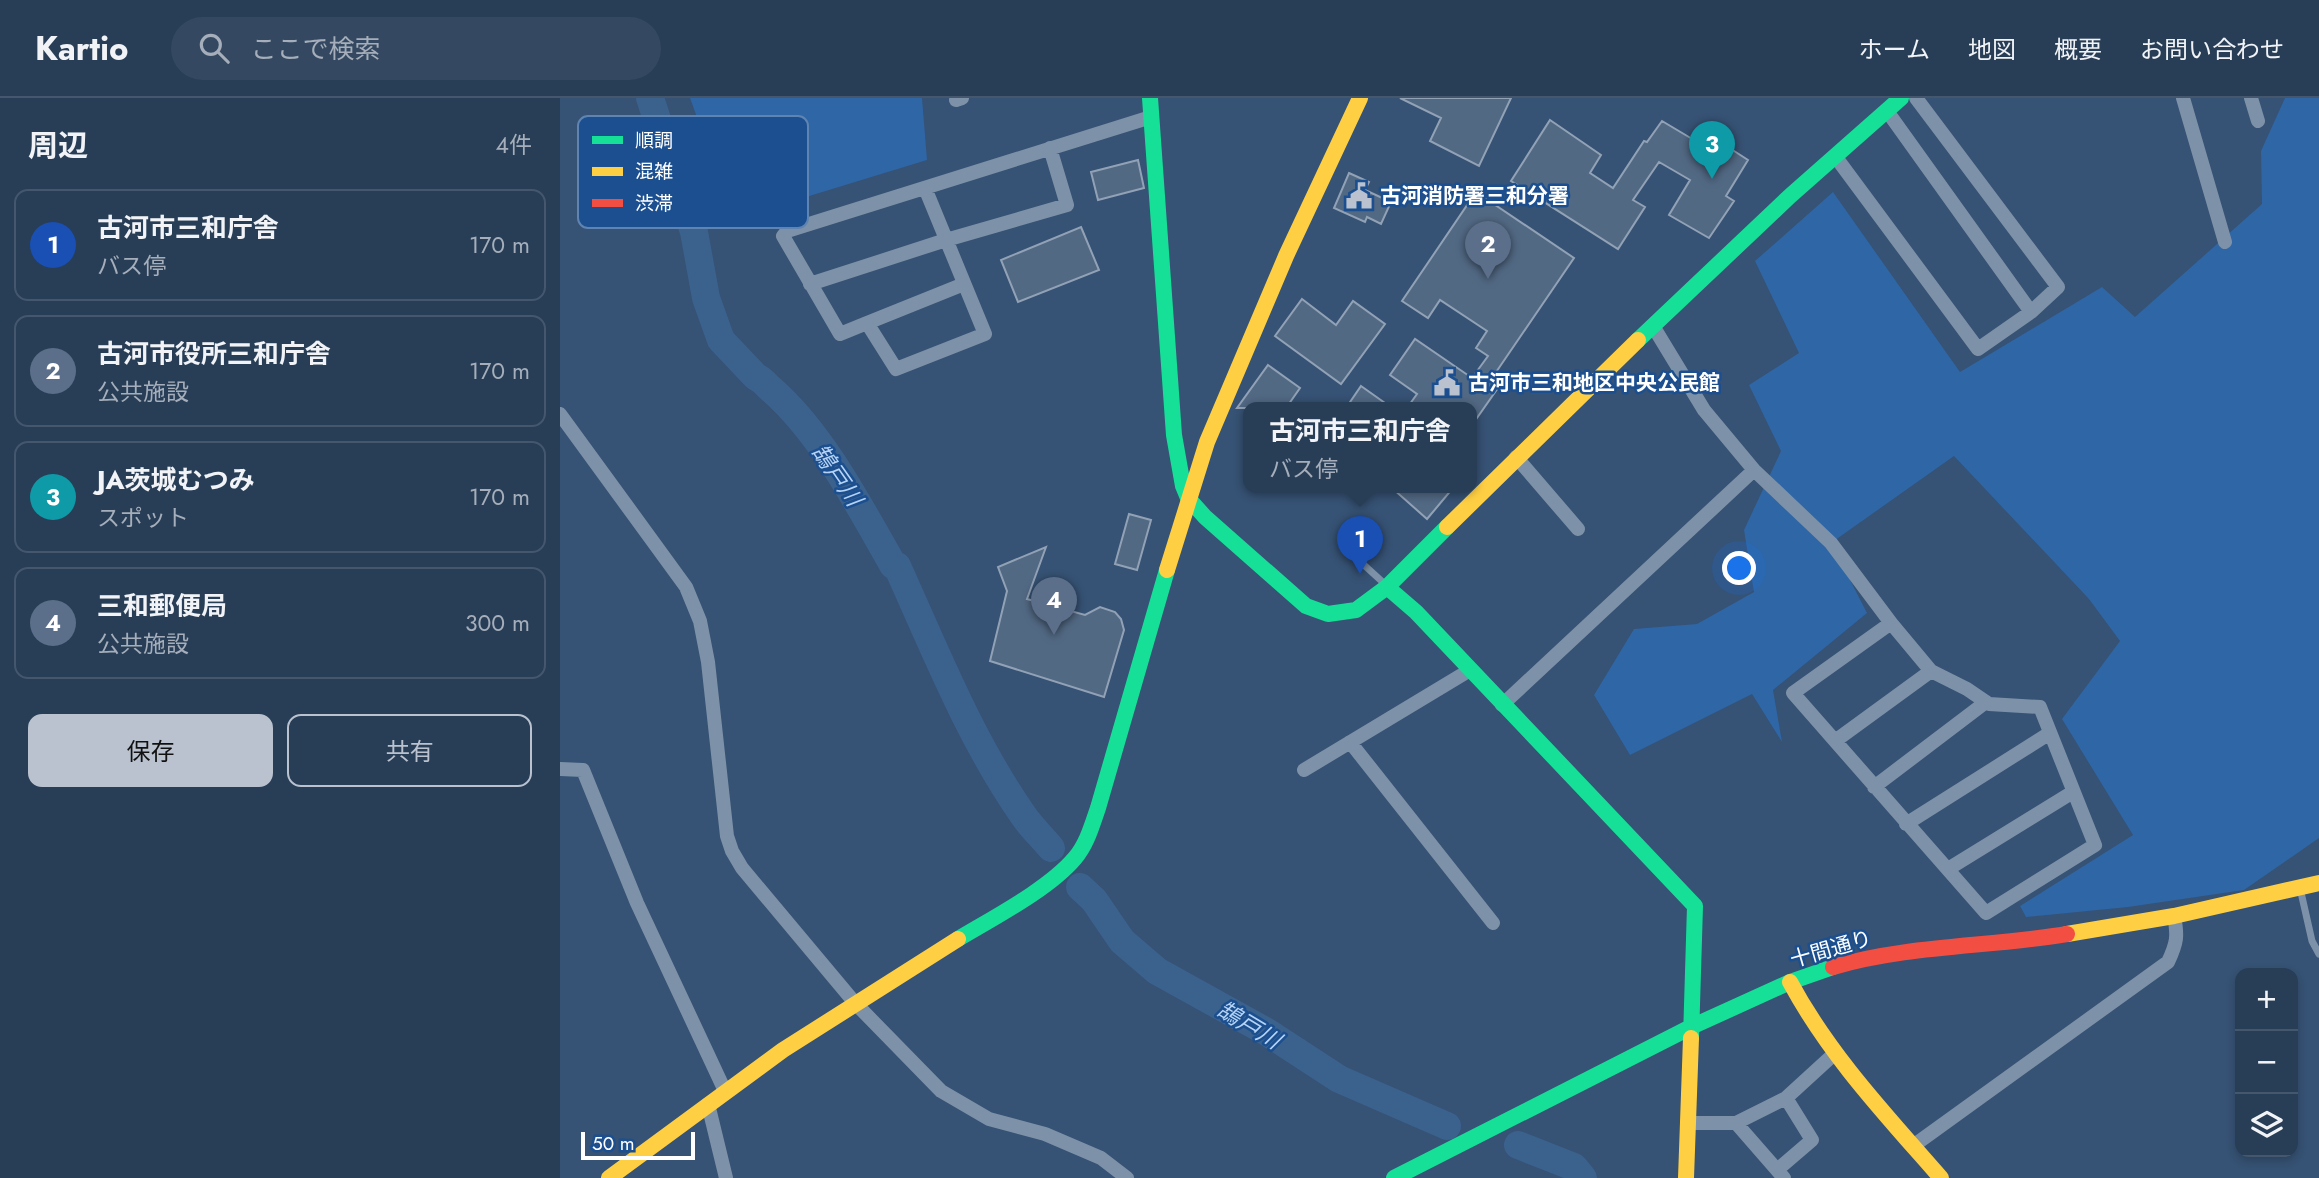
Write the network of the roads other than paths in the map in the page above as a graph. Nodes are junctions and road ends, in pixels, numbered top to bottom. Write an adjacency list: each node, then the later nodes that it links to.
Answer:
1 (1150, 98): 8 (street)
2 (1360, 98): 25 (street)
3 (1901, 98): 7 (street)
4 (1916, 98): 19 (street)
5 (2183, 98): 16 (street)
6 (2251, 98): 9 (street)
7 (1887, 111): 11 (street); 19 (street)
8 (1151, 117): 10 (street); 25 (street)
9 (2258, 121)
10 (1049, 148): 12 (street); 15 (street)
11 (1835, 156): 19 (street); 21 (street)
12 (925, 188): 13 (street); 15 (street)
13 (808, 224)
14 (797, 228): 17 (street)
15 (946, 240): 17 (street); 18 (street)
16 (2225, 242)
17 (810, 284): 20 (street)
18 (964, 284): 20 (street); 20 (street)
19 (2031, 312)
20 (867, 323)
21 (1653, 326): 23 (street); 24 (street)
22 (560, 414): 49 (street)
23 (1516, 457): 26 (street); 28 (street)
24 (1754, 470): 29 (street); 33 (street)
25 (1188, 498): 28 (street); 49 (street)
26 (1578, 529)
27 (1352, 554): 28 (lane)
28 (1387, 587): 30 (street)
29 (1891, 623): 31 (street); 35 (street)
30 (1470, 670): 33 (street); 36 (street)
31 (1931, 671): 32 (street); 35 (street)
32 (1986, 702): 34 (street); 39 (street)
33 (1502, 705): 50 (street)
34 (2050, 733): 40 (street); 41 (street)
35 (1835, 741): 39 (street)
36 (1350, 742): 38 (street); 46 (street)
37 (560, 769): 52 (street)
38 (1304, 770)
39 (1874, 787): 41 (street)
40 (2073, 792): 42 (street); 42 (street)
41 (1906, 824): 42 (street)
42 (1948, 869)
43 (2319, 883): 44 (street, 十間通り)
44 (2300, 888): 45 (street, 十間通り); 47 (lane)
45 (2174, 916): 48 (street, 十間通り); 57 (street)
46 (1493, 923)
47 (2319, 954)
48 (1790, 982): 50 (street, 十間通り); 51 (street)
49 (855, 1003): 52 (street); 61 (street)
50 (1690, 1027): 55 (street); 62 (street, 十間通り)
51 (1833, 1055): 53 (street); 57 (street)
52 (725, 1091): 54 (street)
53 (1786, 1098): 56 (street); 58 (street)
54 (708, 1104): 59 (street); 60 (street)
55 (1687, 1123): 56 (street); 63 (street)
56 (1736, 1123): 58 (street)
57 (1913, 1146): 64 (street)
58 (1780, 1174)
59 (608, 1178)
60 (726, 1178)
61 (1128, 1178)
62 (1394, 1178)
63 (1686, 1178)
64 (1941, 1178)

